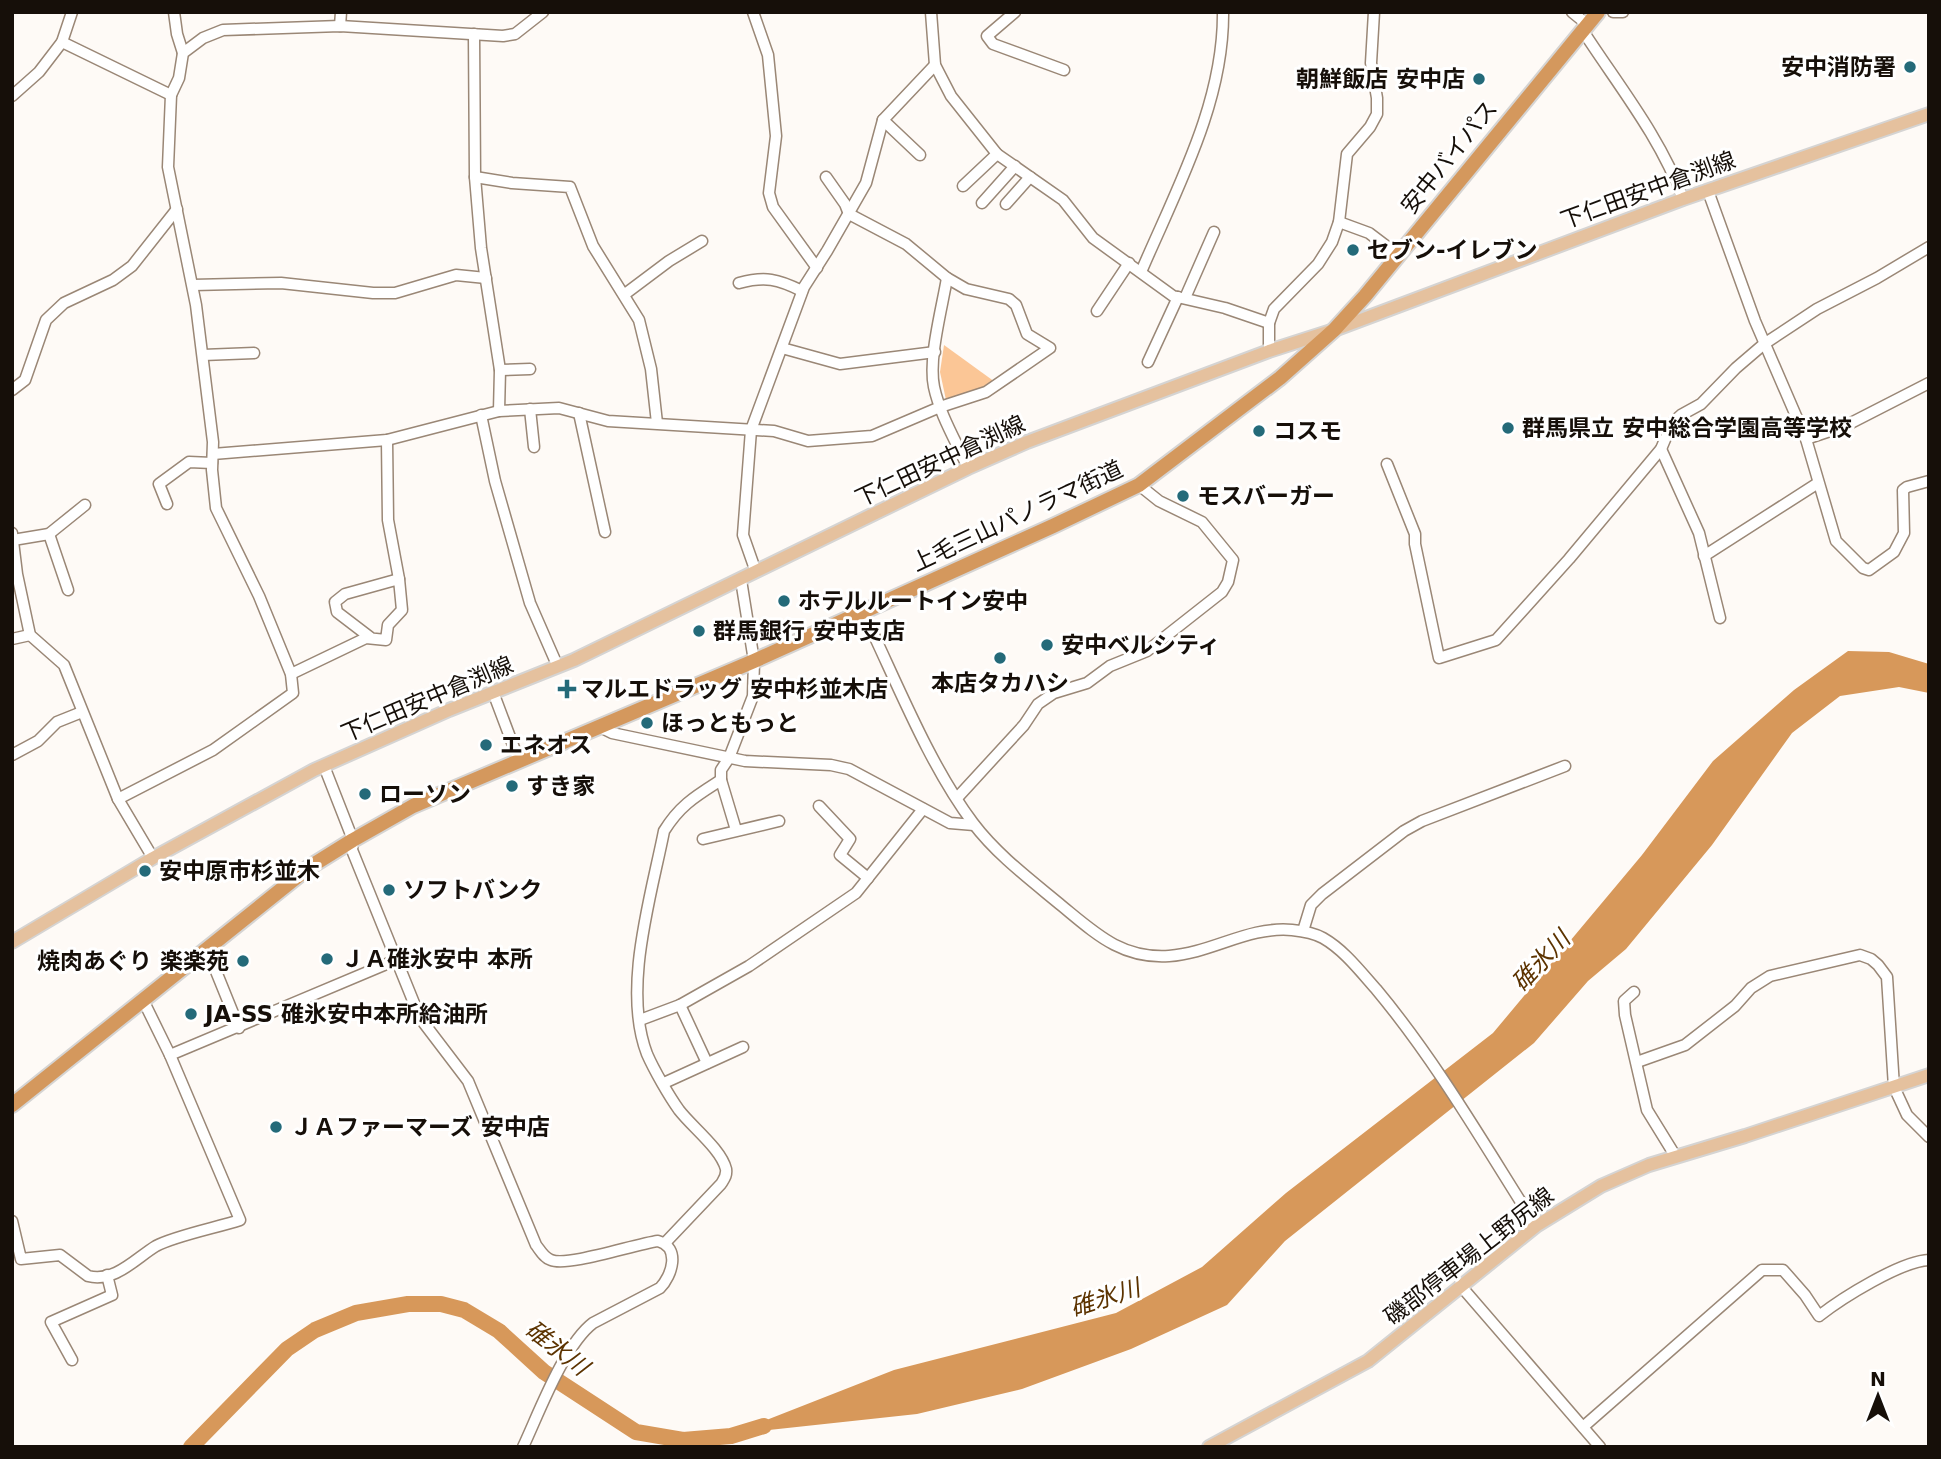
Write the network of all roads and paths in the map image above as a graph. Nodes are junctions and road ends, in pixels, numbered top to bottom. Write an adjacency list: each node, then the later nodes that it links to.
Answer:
1 (72, 12): 17 (street)
2 (174, 12): 18 (street)
3 (341, 12): 14 (street)
4 (543, 12): 16 (street)
5 (753, 12): 44 (street)
6 (931, 12): 19 (street)
7 (1015, 12): 20 (street)
8 (1223, 12): 45 (street)
9 (1374, 12): 38 (street)
10 (1572, 12): 15 (street)
11 (1598, 12): 15 (highway, 安中バイパス)
12 (1612, 12): 13 (street)
13 (1623, 12)
14 (340, 26): 16 (street); 18 (street)
15 (1585, 28): 33 (street); 42 (highway, 安中バイパス)
16 (474, 34): 28 (street)
17 (62, 42): 21 (street); 22 (street)
18 (183, 52): 21 (street)
19 (935, 65): 24 (street); 25 (street)
20 (1064, 70)
21 (171, 95): 36 (street)
22 (12, 96)
23 (1929, 114): 32 (main road, 下仁田安中倉渕線)
24 (883, 120): 26 (street); 37 (street)
25 (997, 154): 27 (street); 31 (street)
26 (920, 155)
27 (1015, 166): 30 (street); 34 (street)
28 (475, 177): 46 (street); 51 (street)
29 (825, 177): 37 (street)
30 (1030, 177): 35 (street); 43 (street)
31 (963, 187)
32 (1709, 191): 33 (main road, 下仁田安中倉渕線); 56 (street)
33 (1683, 199): 55 (main road, 下仁田安中倉渕線)
34 (982, 203)
35 (1006, 204)
36 (177, 209): 49 (street); 66 (street)
37 (849, 214): 44 (street); 47 (street)
38 (1339, 222): 42 (street); 54 (street)
39 (1214, 232): 52 (street)
40 (702, 241): 51 (street)
41 (1929, 247): 56 (street)
42 (1398, 255): 55 (highway, 安中バイパス)
43 (1129, 263): 45 (street); 53 (street)
44 (817, 268): 50 (street)
45 (1141, 272): 52 (street)
46 (486, 278): 49 (street); 64 (street)
47 (947, 278): 59 (street); 67 (street)
48 (739, 283): 50 (street)
49 (193, 285): 61 (street)
50 (802, 291): 57 (street)
51 (625, 294): 72 (street)
52 (1182, 298): 54 (street); 62 (street)
53 (1097, 311)
54 (1269, 323): 58 (street)
55 (1334, 330): 58 (main road, 下仁田安中倉渕線); 83 (highway, 上毛三山パノラマ街道)
56 (1764, 344): 74 (street); 77 (street)
57 (782, 348): 59 (street); 73 (street)
58 (1269, 351): 80 (main road, 下仁田安中倉渕線)
59 (935, 352): 67 (street)
60 (254, 353): 61 (street)
61 (203, 355): 78 (street)
62 (1149, 362)
63 (530, 369): 64 (street)
64 (500, 370): 69 (street)
65 (1929, 383): 74 (street)
66 (12, 390)
67 (940, 407): 73 (street); 80 (street)
68 (530, 410): 69 (street); 70 (street); 76 (street)
69 (499, 411): 71 (street)
70 (579, 413): 72 (street); 86 (street)
71 (481, 415): 75 (street); 101 (street)
72 (657, 423): 73 (street)
73 (751, 430): 91 (street)
74 (1805, 439): 82 (street)
75 (387, 440): 78 (street); 92 (street)
76 (534, 447)
77 (1661, 449): 79 (street); 90 (street)
78 (213, 458): 84 (street); 102 (street)
79 (1387, 464)
80 (968, 468): 91 (main road, 下仁田安中倉渕線)
81 (1929, 481): 82 (street)
82 (1818, 483): 90 (street)
83 (1139, 485): 95 (highway, 上毛三山パノラマ街道); 113 (street)
84 (167, 504)
85 (85, 506): 88 (street)
86 (605, 532)
87 (12, 533): 89 (street)
88 (48, 534): 89 (street); 94 (street)
89 (13, 540): 97 (street)
90 (1704, 556): 96 (street)
91 (756, 572): 93 (main road, 下仁田安中倉渕線)
92 (399, 579): 98 (street); 98 (street)
93 (741, 580): 100 (street); 101 (main road, 下仁田安中倉渕線)
94 (68, 590)
95 (863, 612): 100 (highway, 上毛三山パノラマ街道); 113 (street)
96 (1720, 618)
97 (30, 635): 99 (street); 104 (street)
98 (371, 638): 102 (street)
99 (12, 639)
100 (754, 661): 105 (highway, 上毛三山パノラマ街道); 107 (street)
101 (558, 667): 103 (main road, 下仁田安中倉渕線)
102 (291, 674): 112 (street)
103 (493, 692): 108 (street); 109 (main road, 下仁田安中倉渕線)
104 (82, 712): 106 (street); 112 (street)
105 (597, 726): 107 (street); 108 (highway, 上毛三山パノラマ街道)
106 (12, 755)
107 (729, 758): 111 (street); 115 (street)
108 (519, 761): 120 (highway, 上毛三山パノラマ街道)
109 (324, 766): 120 (street); 121 (main road, 下仁田安中倉渕線)
110 (1565, 766): 123 (street)
111 (721, 780): 118 (street); 130 (street)
112 (118, 799): 121 (street)
113 (957, 799): 117 (street)
114 (819, 806): 122 (street)
115 (923, 809): 117 (street); 122 (street)
116 (779, 821): 118 (street)
117 (974, 825): 123 (street)
118 (736, 830): 119 (street)
119 (703, 839)
120 (353, 840): 125 (highway, 上毛三山パノラマ街道); 126 (street)
121 (153, 858): 124 (main road, 下仁田安中倉渕線)
122 (867, 878): 129 (street)
123 (1303, 931): 143 (street)
124 (12, 942)
125 (207, 949): 128 (highway, 上毛三山パノラマ街道); 131 (street)
126 (396, 960): 131 (street); 144 (street)
127 (1634, 992): 134 (street)
128 (143, 1000): 133 (street); 139 (highway, 上毛三山パノラマ街道)
129 (680, 1005): 130 (street); 135 (street)
130 (640, 1020): 137 (street)
131 (239, 1028): 133 (street)
132 (743, 1047): 135 (street)
133 (170, 1055): 146 (street)
134 (1637, 1062): 138 (street); 141 (street)
135 (707, 1063): 137 (street)
136 (1929, 1075): 138 (main road, 磯部停車場上野尻線)
137 (664, 1083): 144 (street)
138 (1894, 1087): 140 (street); 141 (main road, 磯部停車場上野尻線)
139 (12, 1105)
140 (1929, 1137)
141 (1676, 1157): 143 (main road, 磯部停車場上野尻線)
142 (12, 1221): 146 (street)
143 (1536, 1226): 147 (main road, 磯部停車場上野尻線)
144 (665, 1243): 150 (street)
145 (1929, 1260): 149 (street)
146 (107, 1275): 148 (street)
147 (1460, 1285): 149 (street); 151 (main road, 磯部停車場上野尻線)
148 (72, 1360)
149 (1584, 1427): 152 (street)
150 (523, 1447)
151 (1209, 1447)
152 (1600, 1447)

